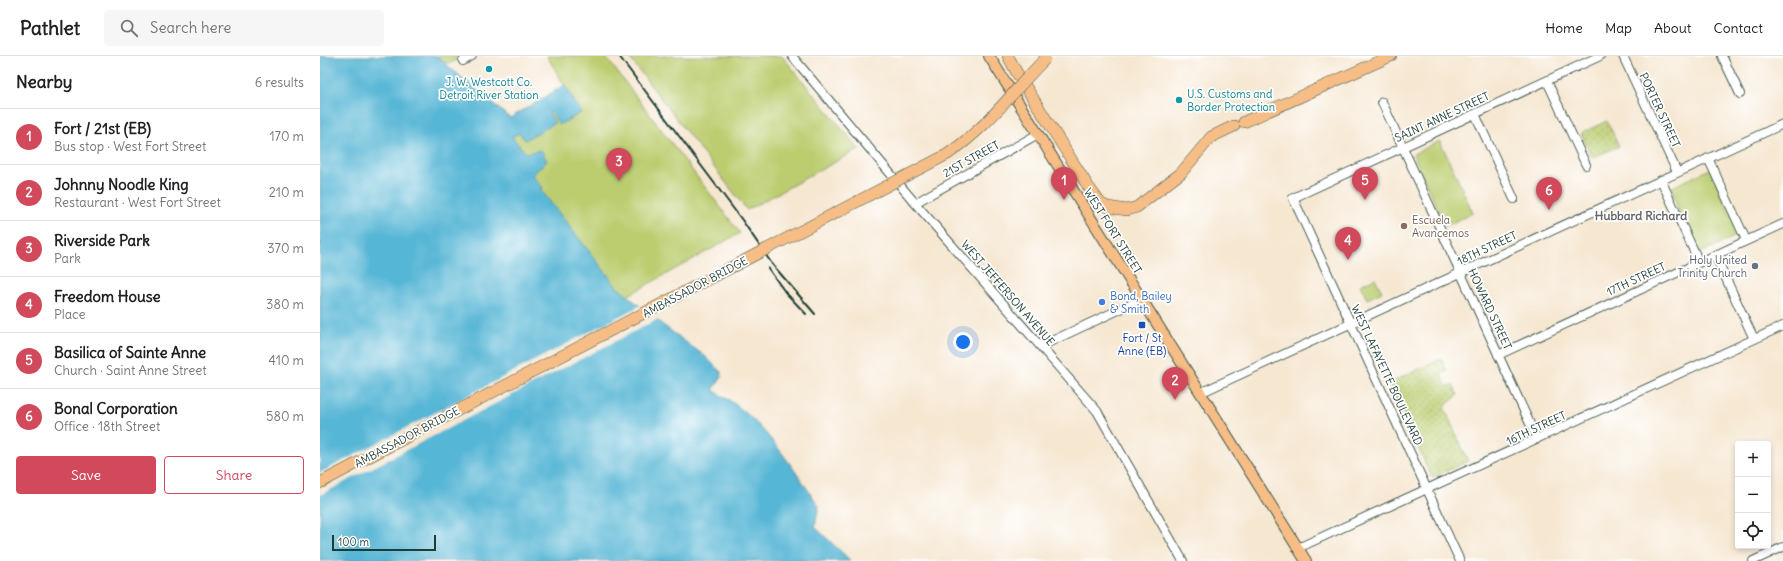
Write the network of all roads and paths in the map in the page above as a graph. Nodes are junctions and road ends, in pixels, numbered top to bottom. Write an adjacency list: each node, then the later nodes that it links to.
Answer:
1 (472, 56): 10 (street)
2 (792, 56): 24 (street, WEST JEFFERSON AVENUE)
3 (989, 56): 16 (main road, WEST FORT STREET)
4 (1008, 56): 5 (highway)
5 (1391, 56)
6 (1600, 56): 11 (street, SAINT ANNE STREET)
7 (1623, 56): 20 (street, PORTER STREET)
8 (1722, 56): 12 (street)
9 (1047, 57): 38 (highway, AMBASSADOR BRIDGE, bridge)
10 (463, 61)
11 (1547, 81): 14 (street, SAINT ANNE STREET); 19 (street)
12 (1740, 94)
13 (1382, 102): 17 (street, HOWARD STREET)
14 (1475, 114): 17 (street, SAINT ANNE STREET); 23 (street)
15 (1783, 124): 18 (street, 18TH STREET)
16 (1038, 134): 24 (street, 21ST STREET); 30 (main road, WEST FORT STREET)
17 (1403, 147): 22 (street, SAINT ANNE STREET); 29 (street, HOWARD STREET)
18 (1708, 158): 20 (street, 18TH STREET); 26 (street)
19 (1586, 165)
20 (1677, 172): 21 (street, 18TH STREET)
21 (1661, 180): 28 (street); 29 (street, 18TH STREET)
22 (1293, 198): 31 (street, WEST LAFAYETTE BOULEVARD)
23 (1514, 199)
24 (915, 202): 34 (street, WEST JEFFERSON AVENUE)
25 (1783, 224): 26 (street, 17TH STREET)
26 (1746, 240): 27 (street, 17TH STREET)
27 (1715, 255): 28 (street, 17TH STREET); 33 (street)
28 (1699, 262): 35 (street, 17TH STREET)
29 (1460, 272): 31 (street, 18TH STREET); 35 (street, HOWARD STREET)
30 (1142, 299): 34 (street); 36 (main road, WEST FORT STREET)
31 (1351, 323): 36 (street, 18TH STREET); 39 (street, WEST LAFAYETTE BOULEVARD)
32 (1783, 326): 33 (street, 16TH STREET)
33 (1754, 339): 37 (street, 16TH STREET)
34 (1041, 346): 42 (street, WEST JEFFERSON AVENUE)
35 (1498, 355): 37 (street, HOWARD STREET)
36 (1200, 393): 41 (main road, WEST FORT STREET)
37 (1537, 439): 39 (street, 16TH STREET)
38 (320, 483)
39 (1427, 490): 41 (street, 16TH STREET); 44 (street, WEST LAFAYETTE BOULEVARD)
40 (1783, 547): 45 (street)
41 (1298, 548): 43 (main road, WEST FORT STREET)
42 (1184, 561)
43 (1306, 561)
44 (1460, 561)
45 (1753, 561)

